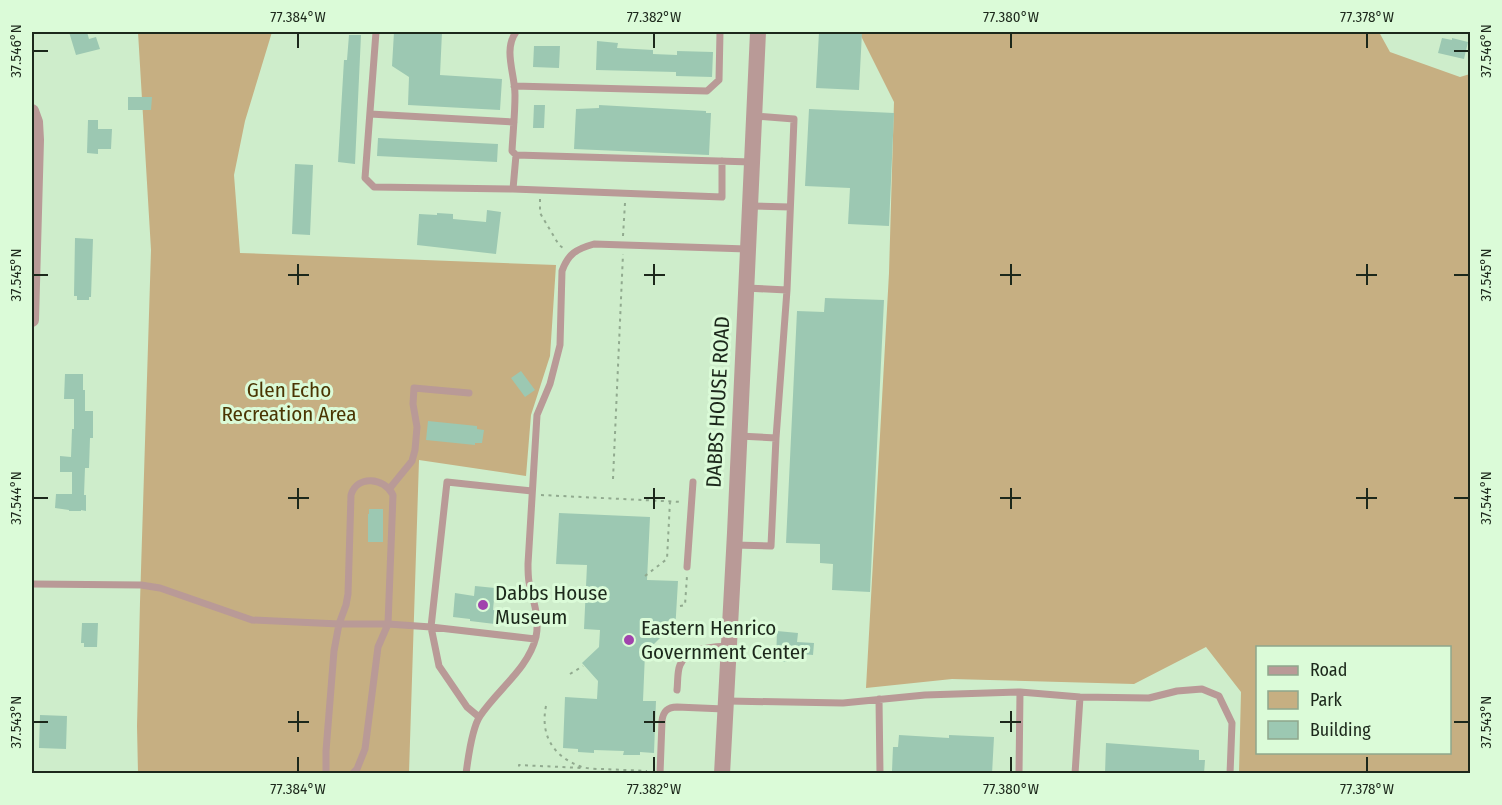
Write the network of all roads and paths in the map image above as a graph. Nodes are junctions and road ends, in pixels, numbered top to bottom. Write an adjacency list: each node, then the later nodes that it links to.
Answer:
1 (376, 32): 7 (lane)
2 (516, 32): 5 (lane)
3 (720, 32): 5 (lane)
4 (758, 32): 8 (street, DABBS HOUSE ROAD)
5 (514, 86): 9 (lane)
6 (32, 111): 23 (street)
7 (370, 114): 9 (lane); 13 (lane)
8 (754, 116): 12 (street, DABBS HOUSE ROAD); 17 (lane)
9 (514, 122): 10 (lane)
10 (516, 155): 11 (lane); 13 (lane)
11 (723, 161): 12 (lane); 15 (lane)
12 (752, 162): 16 (street, DABBS HOUSE ROAD)
13 (513, 189): 14 (lane)
14 (541, 190): 15 (lane); 20 (path)
15 (625, 193): 18 (path)
16 (750, 206): 17 (lane); 19 (street, DABBS HOUSE ROAD)
17 (790, 207): 22 (lane)
18 (623, 245): 19 (lane); 20 (lane); 27 (path)
19 (747, 249): 21 (street, DABBS HOUSE ROAD)
20 (572, 254): 30 (lane)
21 (746, 288): 22 (lane); 25 (street, DABBS HOUSE ROAD)
22 (787, 290): 26 (lane)
23 (32, 320)
24 (469, 393): 29 (lane)
25 (739, 436): 26 (lane); 34 (street, DABBS HOUSE ROAD)
26 (776, 438): 34 (lane)
27 (613, 478)
28 (693, 482): 35 (lane)
29 (390, 488): 39 (lane); 40 (lane)
30 (532, 491): 41 (lane); 42 (lane)
31 (541, 495): 32 (path)
32 (670, 501): 33 (path); 36 (path)
33 (683, 502)
34 (734, 545): 43 (street, DABBS HOUSE ROAD)
35 (687, 567): 38 (path)
36 (645, 576)
37 (32, 584): 39 (lane)
38 (680, 606)
39 (339, 624): 40 (lane); 55 (lane)
40 (388, 624): 41 (lane); 56 (lane)
41 (431, 627): 42 (lane); 52 (lane)
42 (535, 639): 52 (lane)
43 (728, 646): 46 (lane); 50 (street, DABBS HOUSE ROAD)
44 (583, 666): 45 (path)
45 (570, 675)
46 (677, 690)
47 (1020, 692): 48 (lane); 49 (lane); 62 (lane)
48 (1080, 697): 63 (lane); 64 (lane)
49 (879, 699): 50 (lane); 61 (lane)
50 (725, 705): 59 (lane); 60 (street, DABBS HOUSE ROAD)
51 (546, 706): 53 (path)
52 (479, 717): 57 (lane)
53 (584, 768): 54 (path); 58 (path)
54 (647, 771)
55 (326, 774)
56 (352, 774)
57 (466, 774)
58 (519, 774)
59 (660, 774)
60 (722, 774)
61 (880, 774)
62 (1019, 774)
63 (1075, 774)
64 (1230, 774)

